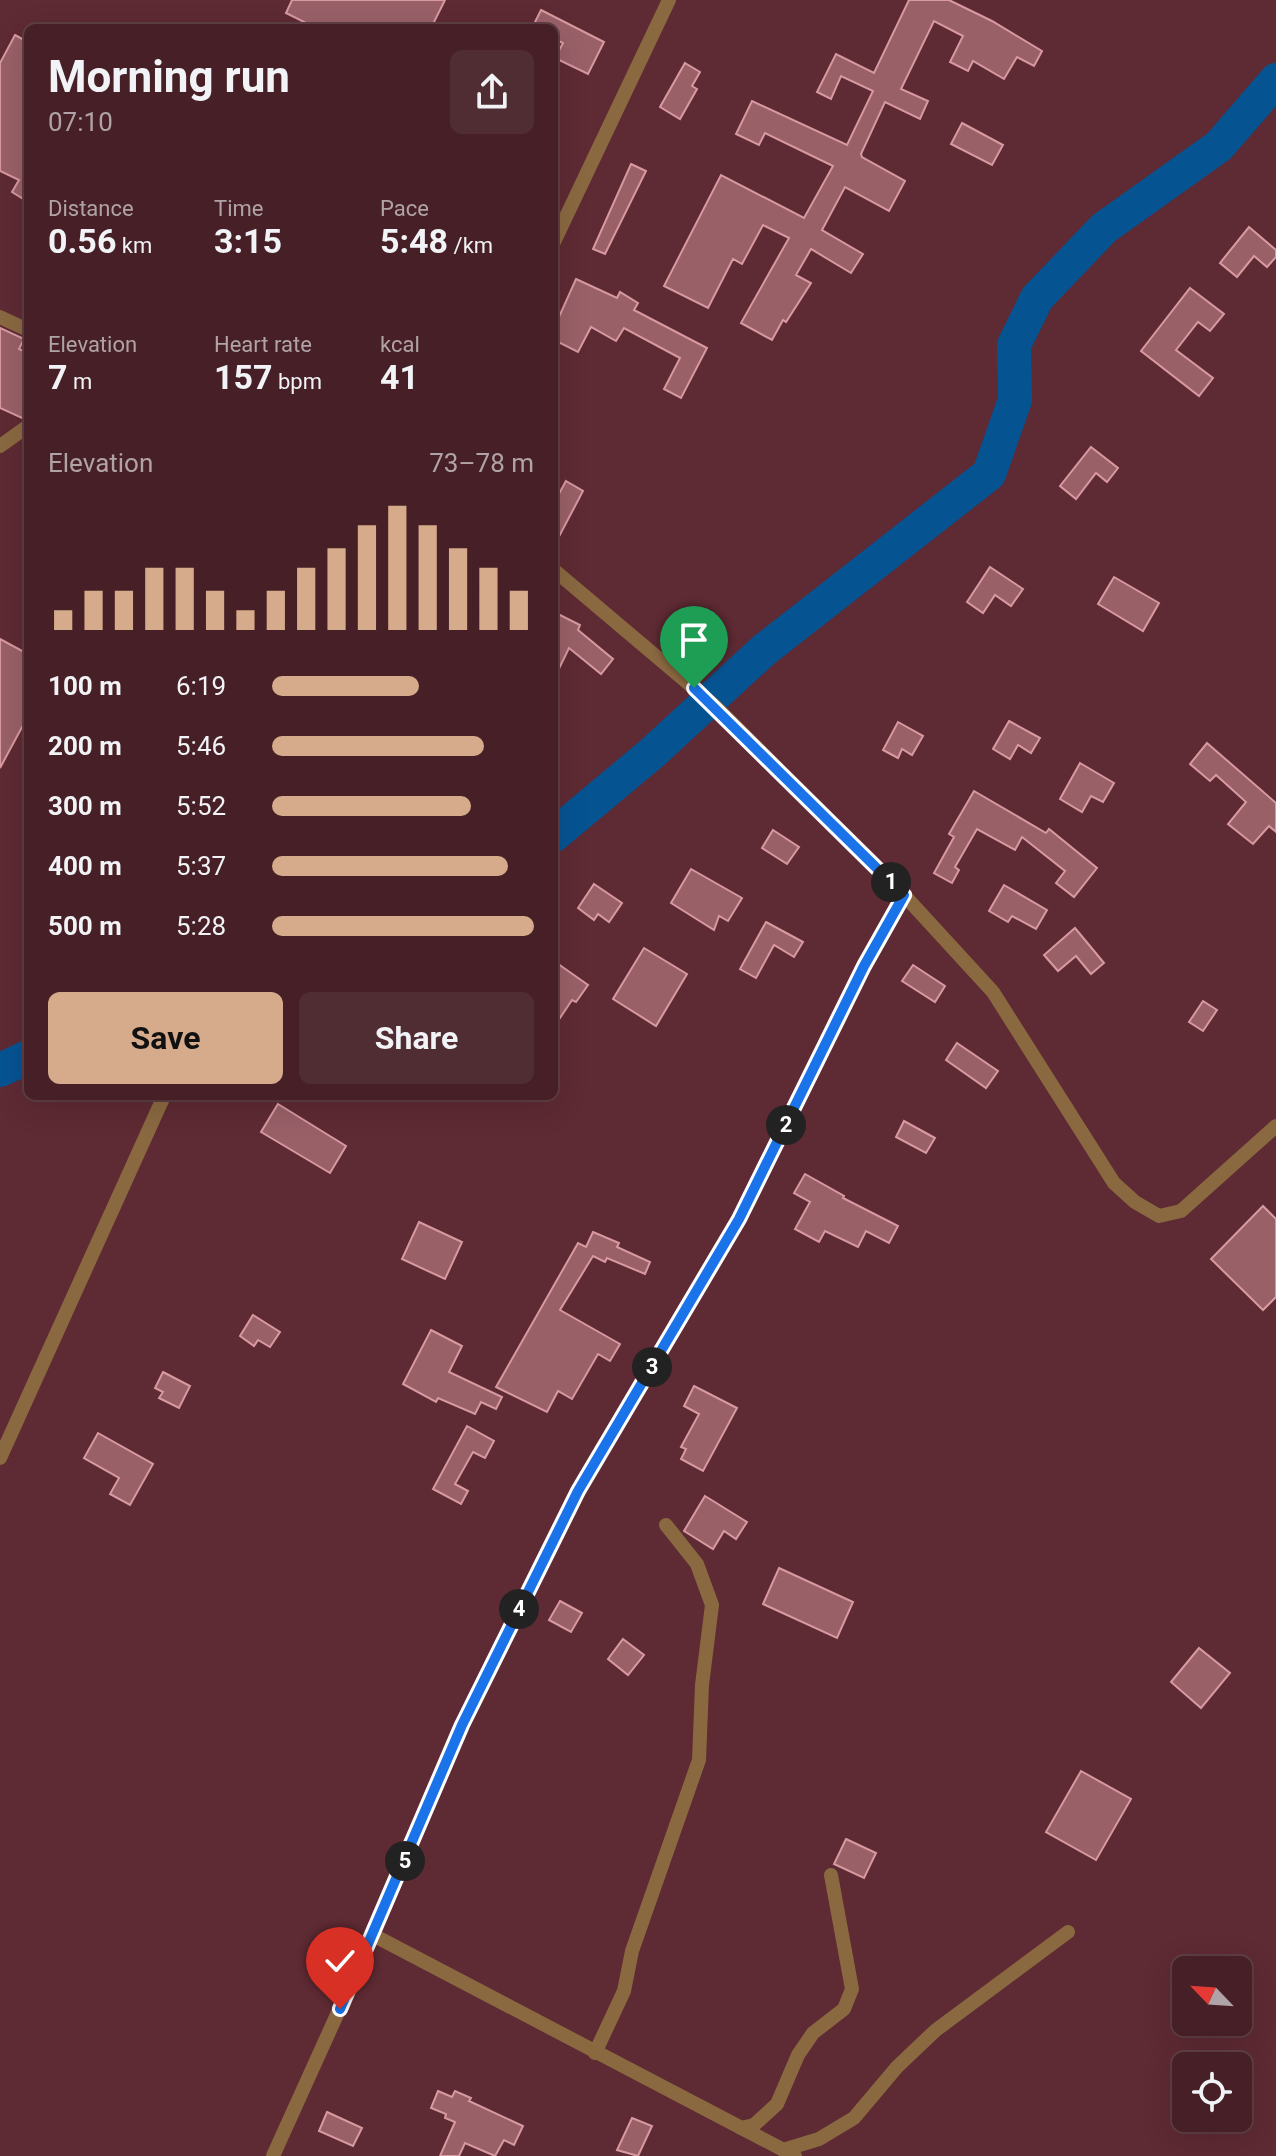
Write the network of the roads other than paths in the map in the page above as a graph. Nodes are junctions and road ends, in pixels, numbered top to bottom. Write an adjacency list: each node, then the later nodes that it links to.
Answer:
1 (669, 0): 2 (street)
2 (558, 234)
3 (0, 317): 4 (street)
4 (24, 328)
5 (24, 429): 6 (street)
6 (0, 446)
7 (558, 573): 8 (street)
8 (904, 895): 10 (street); 15 (street)
9 (162, 1100): 11 (street)
10 (1276, 1126)
11 (0, 1458)
12 (666, 1525): 16 (street)
13 (831, 1875): 17 (street)
14 (1068, 1932): 18 (street)
15 (373, 1935): 16 (street); 19 (street)
16 (595, 2053): 17 (street)
17 (741, 2128): 18 (street)
18 (789, 2153)
19 (273, 2156)

